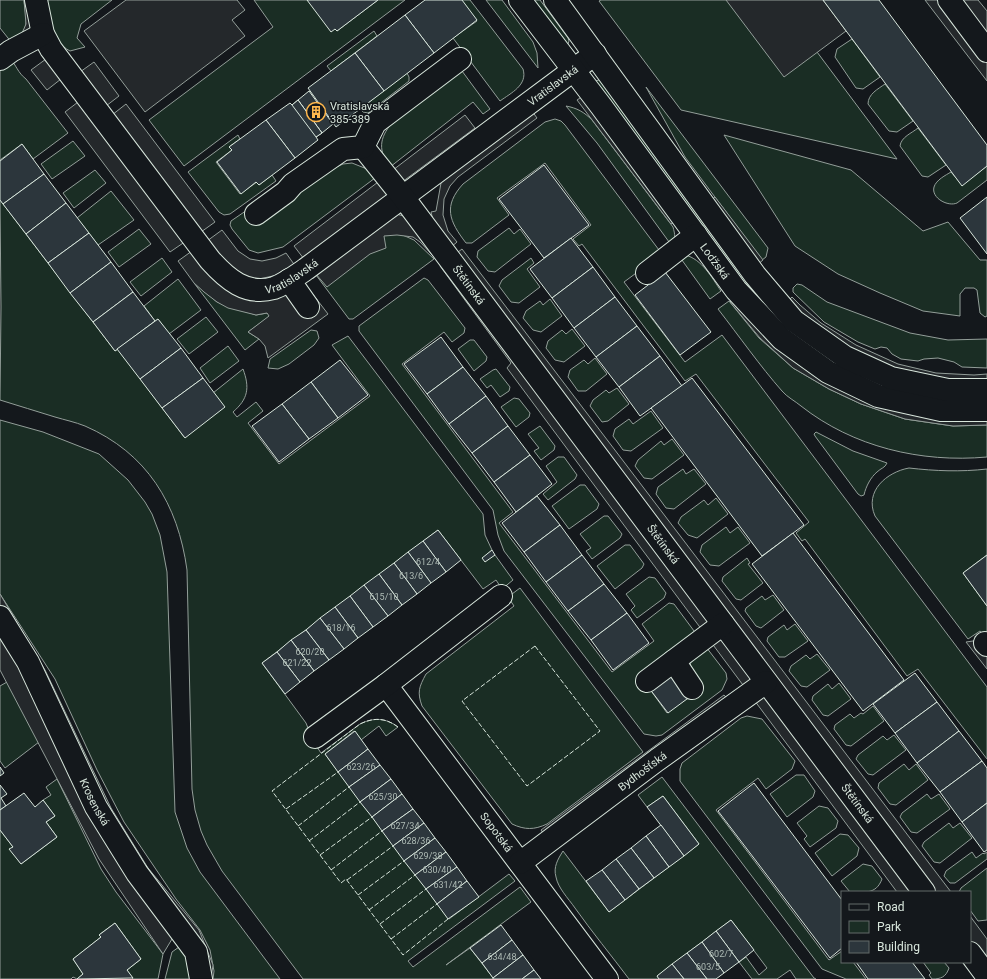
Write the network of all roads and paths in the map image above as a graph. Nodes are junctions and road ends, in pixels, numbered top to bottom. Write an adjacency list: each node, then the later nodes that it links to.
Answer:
1 (36, 0): 5 (street, Vratislavská)
2 (520, 0): 10 (street, Lodžská)
3 (555, 0): 7 (street)
4 (949, 0): 6 (street)
5 (43, 34): 8 (street); 16 (street, Vratislavská)
6 (987, 50)
7 (595, 54): 10 (street, Vratislavská); 18 (street)
8 (0, 59)
9 (460, 59): 11 (street)
10 (573, 70): 12 (street, Vratislavská); 14 (street, Lodžská)
11 (363, 147): 12 (street, Štětínská); 13 (street)
12 (403, 197): 16 (street, Vratislavská); 22 (street, Štětínská)
13 (256, 214)
14 (696, 236): 15 (street); 19 (street, Lodžská)
15 (647, 273)
16 (289, 280): 17 (street)
17 (308, 307)
18 (987, 390)
19 (987, 410)
20 (501, 596): 26 (street)
21 (0, 617): 33 (street, Krosenská)
22 (723, 624): 23 (street); 25 (street, Štětínská)
23 (674, 661): 24 (street); 27 (street)
24 (647, 681)
25 (766, 682): 29 (street, Bydhošťská); 30 (street, Štětínská)
26 (386, 685): 28 (street); 29 (street, Sopotská)
27 (692, 688)
28 (315, 737)
29 (520, 863): 34 (street, Sopotská)
30 (923, 891)
31 (971, 955): 32 (street)
32 (987, 976)
33 (201, 979)
34 (607, 979)

